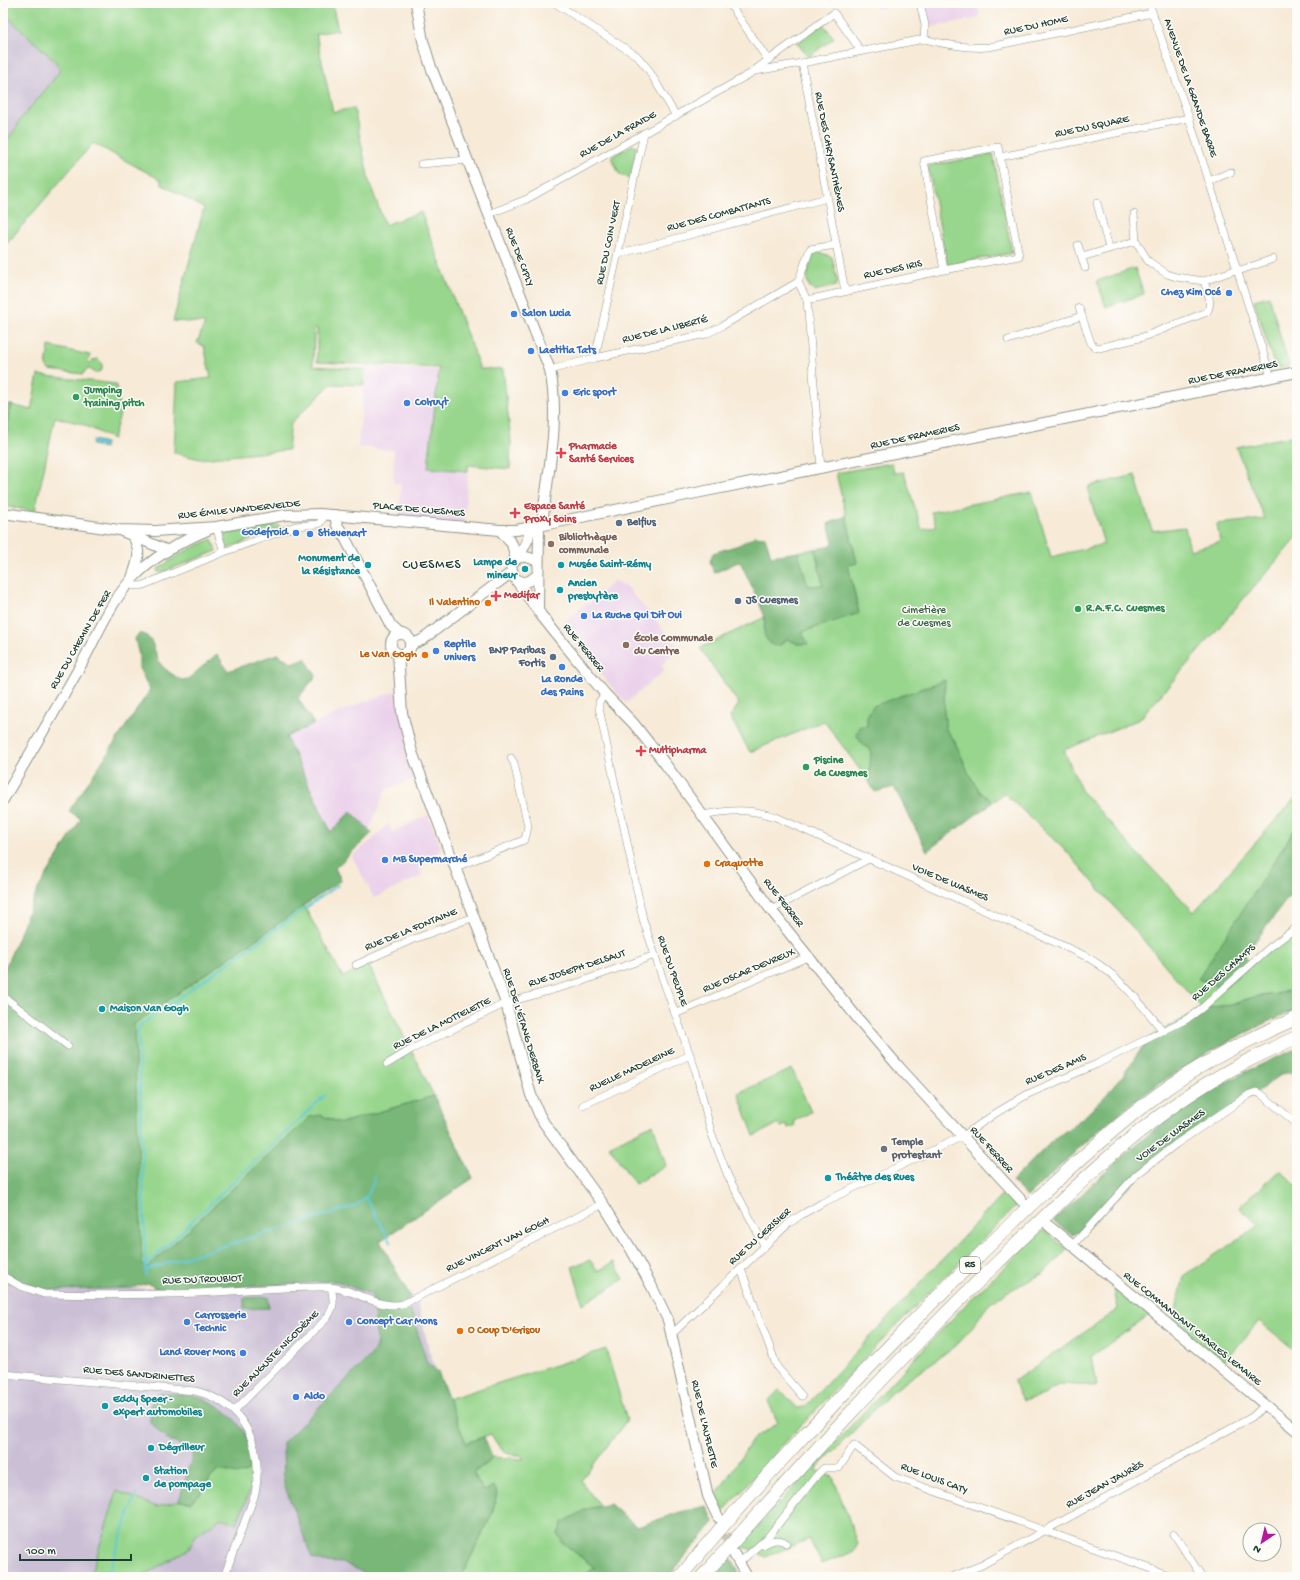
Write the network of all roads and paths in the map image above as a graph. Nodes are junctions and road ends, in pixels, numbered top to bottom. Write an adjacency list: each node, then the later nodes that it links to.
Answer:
1 (416, 3): 16 (street, RUE DE CIPLY)
2 (555, 3): 12 (street)
3 (728, 3): 9 (street)
4 (920, 3): 7 (street)
5 (1149, 3): 6 (street, AVENUE DE LA GRANDE BARRE)
6 (1152, 13): 7 (street, RUE DU HOME); 13 (street, AVENUE DE LA GRANDE BARRE)
7 (924, 39): 8 (street, RUE DE LA FRAIDE)
8 (862, 51): 9 (street, RUE DE LA FRAIDE); 10 (street, RUE DE LA FRAIDE)
9 (768, 60): 11 (street, RUE DE LA FRAIDE)
10 (802, 63): 11 (street, RUE DE LA FRAIDE); 20 (street, RUE DES CHRYSANTHÈMES)
11 (755, 70): 12 (street, RUE DE LA FRAIDE)
12 (676, 116): 14 (street, RUE DE LA FRAIDE)
13 (1189, 118): 15 (street, RUE DU SQUARE); 19 (street, AVENUE DE LA GRANDE BARRE)
14 (644, 133): 22 (street, RUE DE LA FRAIDE); 28 (street, RUE DU COIN VERT)
15 (1000, 157): 32 (street, RUE DES IRIS); 32 (street)
16 (467, 160): 17 (street); 22 (street, RUE DE CIPLY)
17 (421, 164)
18 (1231, 172): 19 (street)
19 (1209, 181): 33 (street, AVENUE DE LA GRANDE BARRE)
20 (827, 198): 25 (street, RUE DES CHRYSANTHÈMES); 28 (street, RUE DES COMBATTANTS)
21 (1097, 203): 27 (street)
22 (489, 214): 42 (street, RUE DE CIPLY)
23 (1134, 214): 24 (street)
24 (1136, 241): 27 (street); 34 (street)
25 (836, 245): 35 (street); 36 (street, RUE DES CHRYSANTHÈMES)
26 (1078, 245): 29 (street)
27 (1109, 248): 29 (street)
28 (618, 254): 41 (street, RUE DU COIN VERT)
29 (1082, 258): 31 (street)
30 (1273, 259): 33 (street)
31 (1085, 268)
32 (944, 270): 36 (street, RUE DES IRIS)
33 (1238, 270): 34 (street); 44 (street, AVENUE DE LA GRANDE BARRE)
34 (1204, 281): 39 (street)
35 (798, 282): 37 (street); 41 (street, RUE DE LA LIBERTÉ)
36 (845, 292): 37 (street)
37 (807, 300): 45 (street)
38 (1079, 308): 39 (street)
39 (1082, 316): 40 (street)
40 (1008, 340)
41 (595, 358): 42 (street, RUE DE LA LIBERTÉ)
42 (550, 370): 50 (street, RUE DE CIPLY)
43 (1297, 372): 44 (street, RUE DE FRAMERIES)
44 (1271, 377): 45 (street, RUE DE FRAMERIES)
45 (821, 468): 50 (street, RUE DE FRAMERIES)
46 (3, 513): 51 (street, RUE ÉMILE VANDERVELDE)
47 (331, 514): 48 (street, PLACE DE CUESMES); 49 (street, RUE ÉMILE VANDERVELDE); 54 (street); 57 (street)
48 (349, 516): 52 (street, PLACE DE CUESMES); 54 (street)
49 (216, 526): 53 (street, RUE ÉMILE VANDERVELDE); 56 (street, RUE DU CHEMIN DE FER); 57 (street)
50 (535, 527): 52 (street, PLACE DE CUESMES); 58 (street); 59 (street)
51 (119, 530): 53 (street, RUE ÉMILE VANDERVELDE); 55 (street)
52 (500, 530): 58 (street)
53 (155, 531): 56 (street)
54 (343, 534): 64 (street)
55 (133, 536): 56 (street); 62 (street)
56 (166, 550): 62 (street, RUE DU CHEMIN DE FER)
57 (224, 552): 62 (street)
58 (518, 558): 59 (street); 61 (street)
59 (538, 561): 60 (street)
60 (538, 574): 61 (street); 63 (street)
61 (514, 576): 63 (street, RUE FERRER); 65 (street)
62 (129, 583): 69 (street, RUE DU CHEMIN DE FER)
63 (538, 610): 67 (street, RUE FERRER)
64 (396, 636): 65 (street); 66 (street)
65 (410, 645): 66 (street)
66 (398, 654): 72 (street, RUE DE L'ÉTANG DERBAIX)
67 (606, 694): 70 (street, RUE FERRER); 76 (street, RUE DU PEUPLE)
68 (511, 758): 72 (street)
69 (3, 800)
70 (702, 816): 71 (street, VOIE DE WASMES); 73 (street, RUE FERRER)
71 (869, 859): 73 (street); 83 (street, VOIE DE WASMES)
72 (456, 867): 74 (street, RUE DE L'ÉTANG DERBAIX)
73 (772, 910): 77 (street, RUE FERRER)
74 (474, 917): 78 (street, RUE DE LA FONTAINE); 80 (street, RUE DE L'ÉTANG DERBAIX)
75 (1297, 927): 83 (street, RUE DES CHAMPS)
76 (655, 955): 80 (street, RUE JOSEPH DELSAUT); 81 (street, RUE DU PEUPLE)
77 (810, 956): 81 (street, RUE OSCAR DEVREUX); 90 (street, RUE FERRER)
78 (356, 965)
79 (3, 996): 85 (street)
80 (506, 1003): 87 (street, RUE DE LA MOTTELETTE); 92 (street, RUE DE L'ÉTANG DERBAIX)
81 (675, 1014): 86 (street, RUE DU PEUPLE)
82 (1297, 1018): 113 (highway, R5)
83 (1163, 1031): 90 (street, RUE DES AMIS)
84 (1297, 1037): 114 (highway, R5)
85 (68, 1046)
86 (690, 1055): 88 (street, RUELLE MADELEINE); 94 (street, RUE DU PEUPLE)
87 (387, 1064)
88 (583, 1105)
89 (1297, 1124): 95 (street, VOIE DE WASMES)
90 (963, 1136): 91 (street, RUE FERRER); 94 (street, RUE DU CERISIER)
91 (1022, 1201)
92 (603, 1204): 99 (street, RUE VINCENT VAN GOGH); 100 (street, RUE DE L'ÉTANG DERBAIX)
93 (1048, 1226): 95 (street)
94 (764, 1245): 96 (street, RUE DU CERISIER)
95 (1072, 1246): 103 (street, RUE COMMANDANT CHARLES LEMAIRE)
96 (741, 1269): 100 (street, RUE DU CERISIER); 102 (street)
97 (3, 1276): 98 (street, RUE DU TROUBIOT)
98 (331, 1287): 99 (street, RUE DU TROUBIOT); 104 (street, RUE AUGUSTE NICODÈME)
99 (403, 1304)
100 (672, 1334): 106 (street, RUE DE L'AUFLETTE)
101 (3, 1374): 104 (street, RUE DES SANDRINETTES)
102 (802, 1396)
103 (1265, 1405): 105 (street, RUE COMMANDANT CHARLES LEMAIRE); 107 (street, RUE JEAN JAURÈS)
104 (234, 1411): 112 (street, RUE DES SANDRINETTES)
105 (1297, 1431)
106 (718, 1517)
107 (1043, 1531): 110 (street, RUE LOUIS CATY); 116 (street, RUE JEAN JAURÈS); 117 (street, RUE LOUIS CATY)
108 (1174, 1534): 118 (street)
109 (786, 1542): 110 (street)
110 (757, 1548): 111 (street, RUE LOUIS CATY)
111 (737, 1558): 115 (street)
112 (224, 1577)
113 (680, 1577)
114 (702, 1577)
115 (747, 1577)
116 (952, 1577)
117 (1174, 1577)
118 (1202, 1577)

